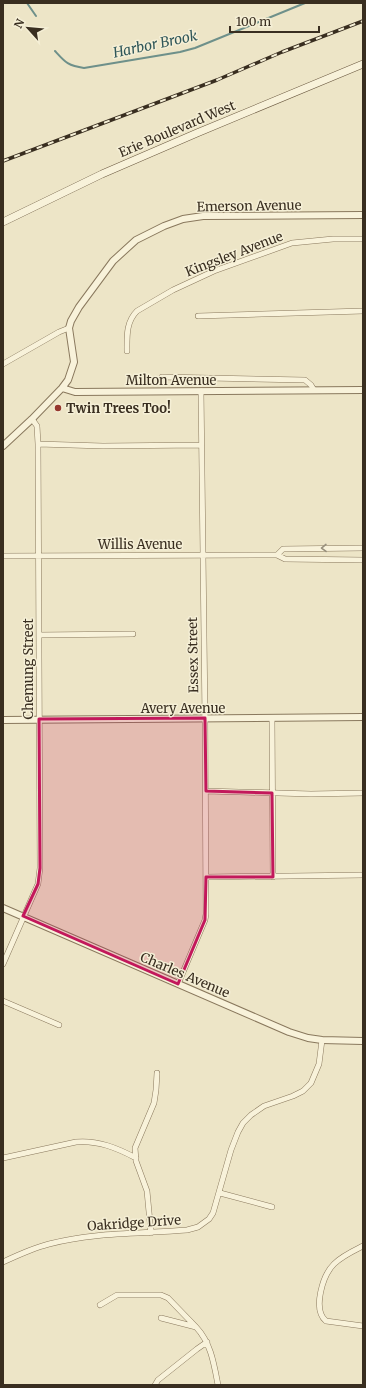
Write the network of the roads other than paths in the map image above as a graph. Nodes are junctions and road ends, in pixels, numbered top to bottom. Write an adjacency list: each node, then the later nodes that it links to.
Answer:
1 (363, 64): 3 (main road, Erie Boulevard West)
2 (363, 215): 7 (street, Emerson Avenue)
3 (3, 222)
4 (363, 239): 8 (street, Kingsley Avenue)
5 (363, 312): 6 (street)
6 (198, 316)
7 (69, 328): 9 (street); 11 (street)
8 (127, 351)
9 (3, 364)
10 (162, 377): 12 (street)
11 (62, 388): 14 (street, Milton Avenue); 15 (street)
12 (314, 390): 13 (street, Milton Avenue); 14 (street, Milton Avenue)
13 (363, 390)
14 (201, 391): 17 (street, Essex Street)
15 (32, 419): 16 (street, Chemung Street); 18 (street)
16 (38, 444): 17 (street); 23 (street, Chemung Street)
17 (201, 445): 20 (street, Essex Street)
18 (3, 446)
19 (363, 548): 21 (street, Willis Avenue, one-way to 21)
20 (202, 555): 21 (street, Willis Avenue); 23 (street, Willis Avenue); 28 (street, Essex Street)
21 (277, 555): 24 (street, Willis Avenue)
22 (3, 556): 23 (street, Willis Avenue)
23 (38, 556): 26 (street, Chemung Street)
24 (363, 560)
25 (133, 634): 26 (street)
26 (39, 635): 30 (street, Chemung Street)
27 (363, 717): 29 (street, Avery Avenue)
28 (205, 718): 29 (street, Avery Avenue); 30 (street, Avery Avenue); 32 (street, Essex Street)
29 (272, 718): 33 (street)
30 (39, 719): 31 (street, Avery Avenue); 39 (street, Chemung Street)
31 (3, 720)
32 (206, 791): 33 (street); 36 (street, Essex Street)
33 (272, 793): 34 (street); 37 (street)
34 (363, 793)
35 (363, 875): 37 (street)
36 (206, 877): 37 (street); 41 (street, Essex Street)
37 (273, 877)
38 (3, 908): 39 (street, Charles Avenue)
39 (23, 916): 40 (street, Chemung Street); 41 (street, Charles Avenue)
40 (3, 964)
41 (178, 984): 44 (street, Charles Avenue)
42 (3, 1001): 43 (street)
43 (59, 1025)
44 (322, 1040): 45 (street, Charles Avenue); 49 (street, Oakridge Drive)
45 (363, 1041)
46 (157, 1073): 48 (street)
47 (3, 1158): 48 (street)
48 (136, 1158): 51 (street)
49 (220, 1193): 50 (street); 51 (street, Oakridge Drive)
50 (272, 1207)
51 (151, 1233): 53 (street, Oakridge Drive)
52 (363, 1246): 56 (street)
53 (3, 1262)
54 (100, 1305): 57 (street)
55 (161, 1318): 57 (street)
56 (363, 1326)
57 (196, 1327): 58 (street)
58 (207, 1342): 59 (street); 60 (street)
59 (155, 1385)
60 (218, 1385)

